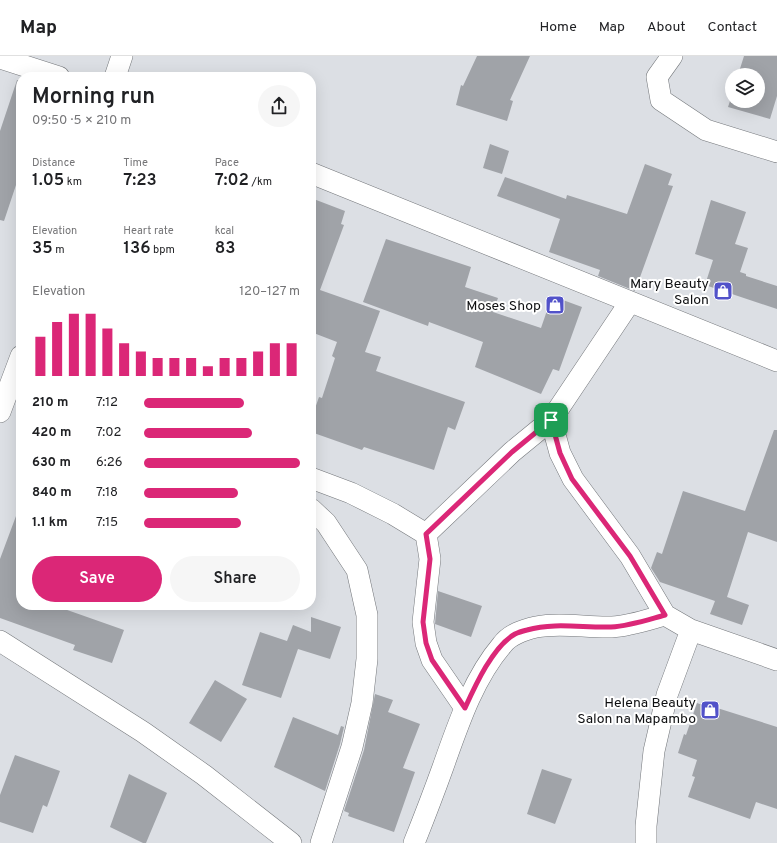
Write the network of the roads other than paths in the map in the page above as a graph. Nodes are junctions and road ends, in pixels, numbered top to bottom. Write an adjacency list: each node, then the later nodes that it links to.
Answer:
1 (122, 56): 5 (street)
2 (672, 56): 6 (street)
3 (0, 58): 4 (street)
4 (43, 72)
5 (117, 72)
6 (777, 152)
7 (316, 175): 8 (street)
8 (630, 302): 9 (street); 13 (street)
9 (777, 361)
10 (16, 368): 11 (street)
11 (12, 377): 12 (street)
12 (0, 412)
13 (551, 420): 16 (street); 17 (street)
14 (316, 480): 16 (street)
15 (316, 514): 23 (street)
16 (426, 534): 21 (street)
17 (665, 615): 18 (street); 21 (street)
18 (691, 630): 20 (street); 25 (street)
19 (0, 641): 22 (street)
20 (777, 660)
21 (465, 708): 24 (street)
22 (291, 843)
23 (321, 843)
24 (414, 843)
25 (646, 843)

